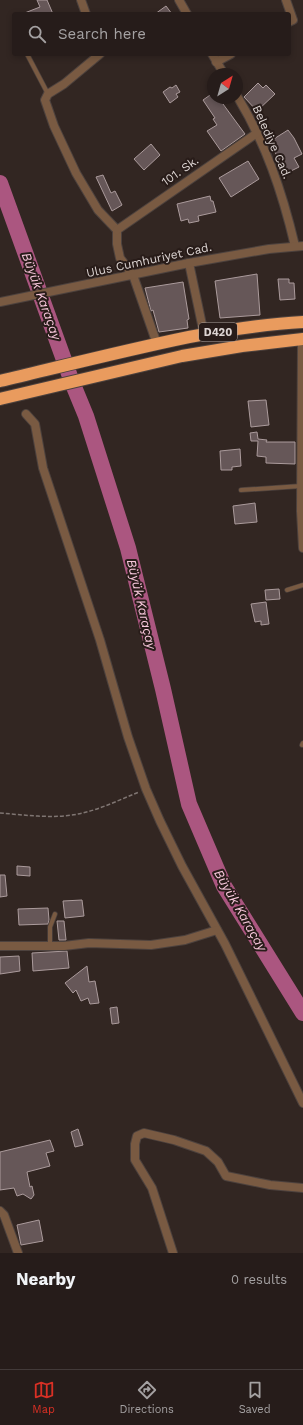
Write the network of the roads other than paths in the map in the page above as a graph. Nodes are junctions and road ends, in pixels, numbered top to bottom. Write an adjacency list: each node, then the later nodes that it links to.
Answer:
1 (81, 0): 4 (street)
2 (179, 0): 5 (street)
3 (286, 0): 6 (street)
4 (85, 12)
5 (186, 12)
6 (290, 12)
7 (28, 56): 13 (lane)
8 (98, 56): 13 (street)
9 (213, 56): 11 (street)
10 (227, 56): 11 (street)
11 (216, 62): 12 (street)
12 (220, 68)
13 (48, 94): 16 (street)
14 (241, 104): 15 (street, Belediye Cad.)
15 (257, 132): 16 (street, 101. Sk.); 17 (street, Belediye Cad.)
16 (117, 230): 19 (street)
17 (299, 246): 18 (street, Ulus Cumhuriyet Cad.)
18 (189, 263): 19 (street, Ulus Cumhuriyet Cad.); 22 (street)
19 (133, 275): 20 (street, Ulus Cumhuriyet Cad.); 24 (street)
20 (0, 302)
21 (303, 322): 22 (highway, D420)
22 (204, 334): 24 (highway, D420)
23 (303, 339): 26 (street); 27 (highway)
24 (157, 344): 25 (highway, D420)
25 (0, 381)
26 (302, 393): 29 (street)
27 (4, 398)
28 (26, 414): 36 (street)
29 (302, 460): 30 (street)
30 (301, 486): 31 (lane); 32 (street)
31 (241, 490)
32 (303, 548)
33 (303, 585): 34 (lane)
34 (286, 590)
35 (55, 914): 38 (lane)
36 (217, 930): 38 (street); 39 (street)
37 (0, 946): 38 (street)
38 (50, 947)
39 (303, 1103)
40 (303, 1188): 43 (street)
41 (0, 1211): 42 (street)
42 (18, 1253)
43 (173, 1253)

